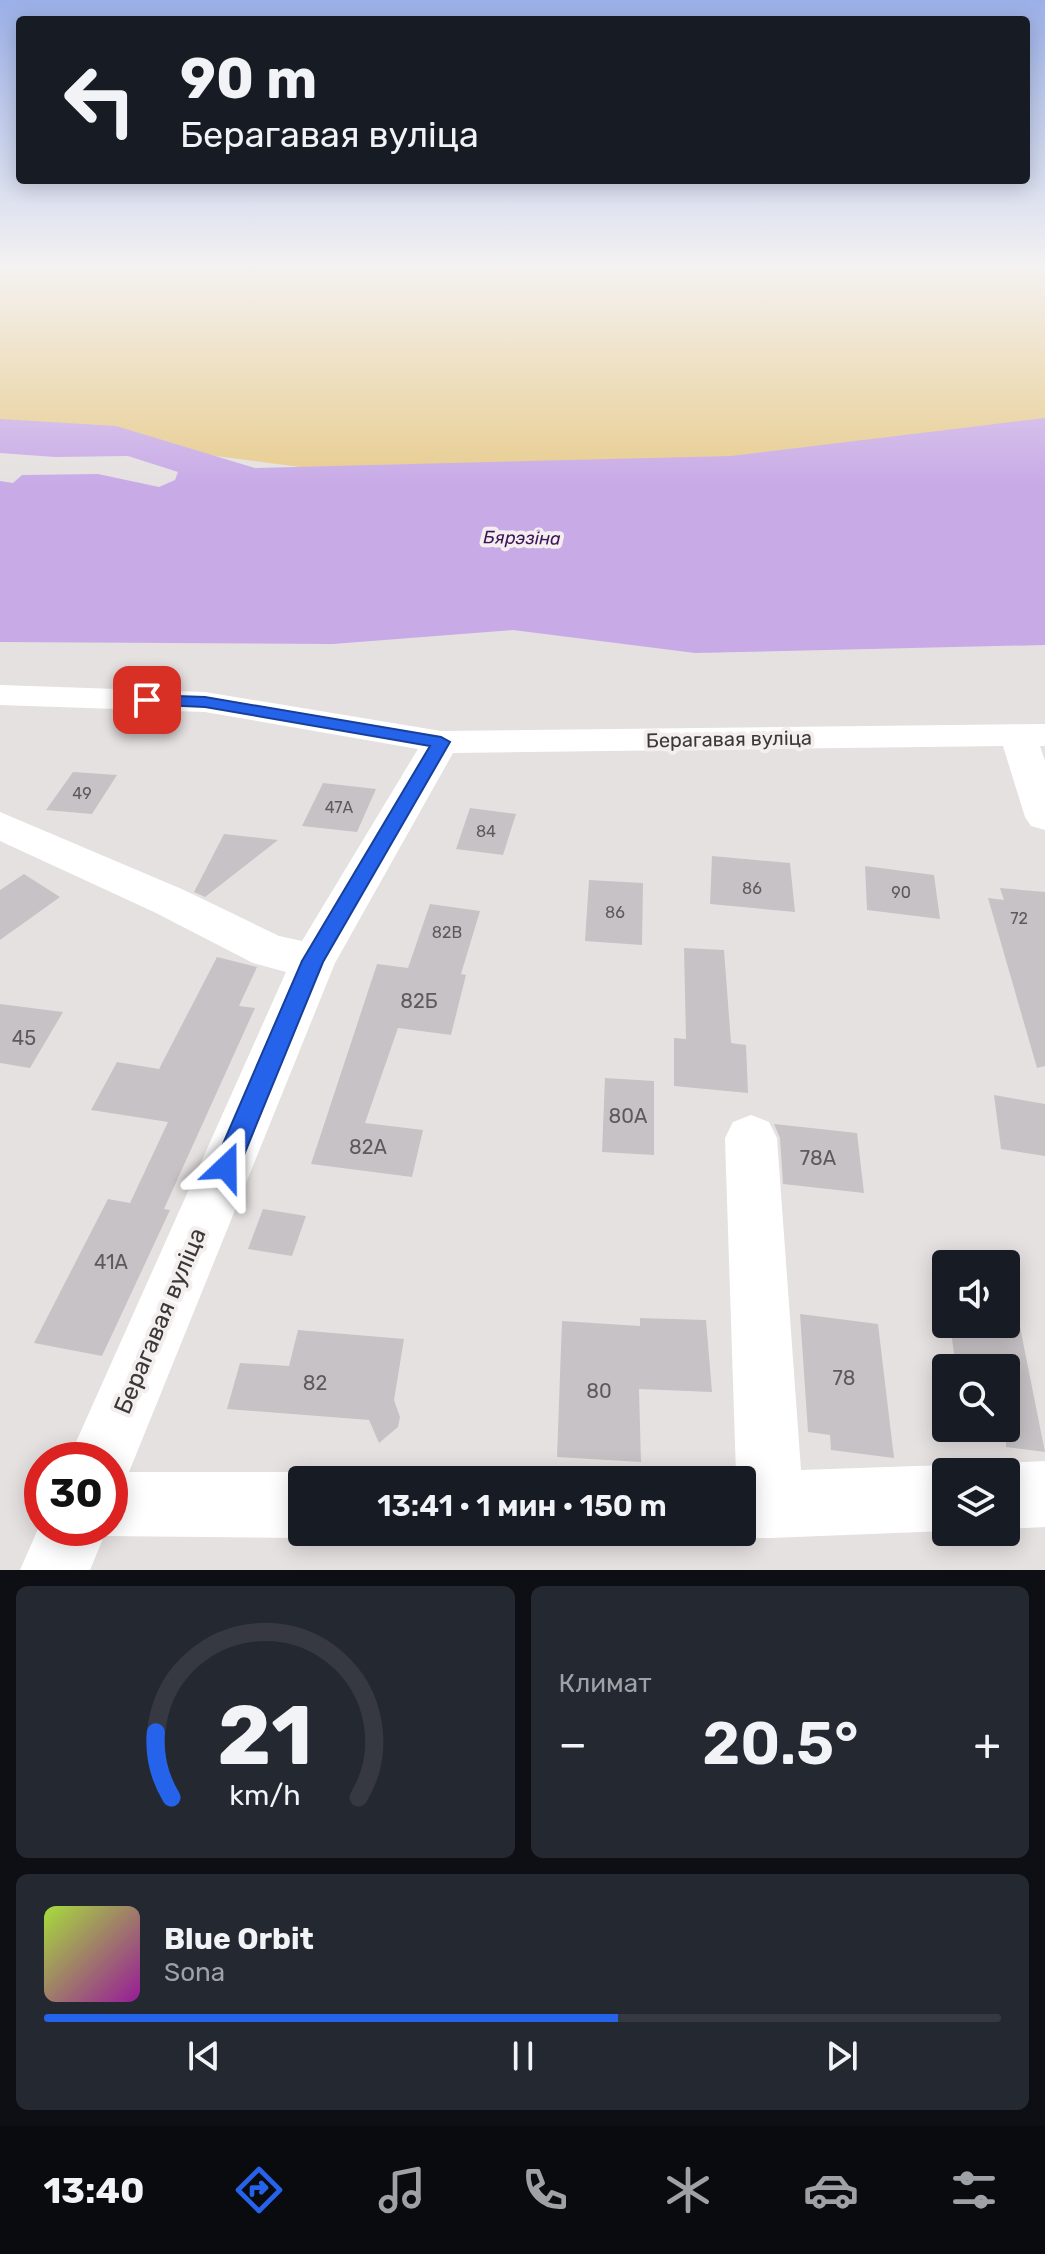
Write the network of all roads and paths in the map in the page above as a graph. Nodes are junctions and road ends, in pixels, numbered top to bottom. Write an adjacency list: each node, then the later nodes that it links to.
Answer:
1 (0, 695): 3 (street, Берагавая вуліца)
2 (1032, 736): 3 (street, Берагавая вуліца); 4 (street, Берагавая вуліца)
3 (441, 742): 6 (street, Берагавая вуліца)
4 (1045, 817)
5 (0, 825): 6 (street)
6 (313, 961): 8 (street, Берагавая вуліца)
7 (751, 1138): 9 (street)
8 (109, 1442)
9 (755, 1466)
10 (1045, 1494): 11 (street)
11 (1020, 1495)
12 (932, 1499): 15 (street)
13 (128, 1505): 14 (street)
14 (288, 1505)
15 (756, 1505)
16 (65, 1546): 17 (street)
17 (55, 1570)

